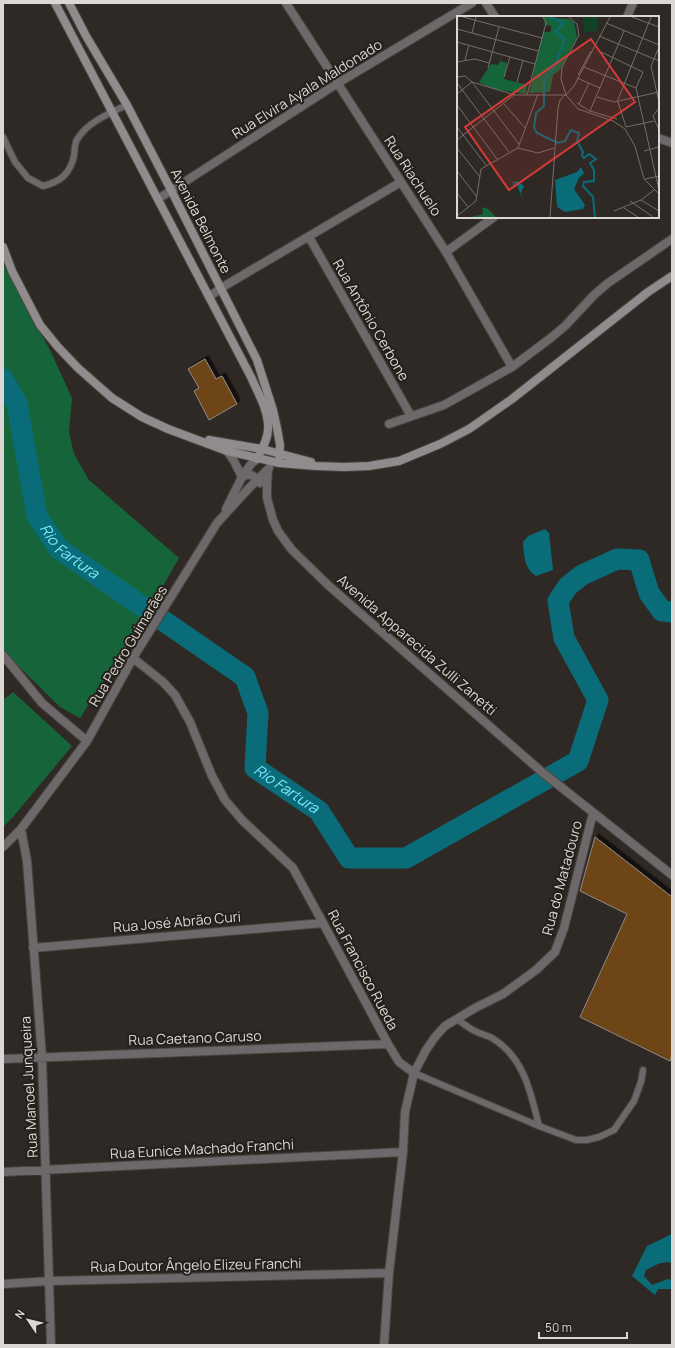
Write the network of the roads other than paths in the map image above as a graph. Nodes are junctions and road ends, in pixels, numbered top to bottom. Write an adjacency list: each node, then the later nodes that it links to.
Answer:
1 (55, 3): 11 (street, Avenida Belmonte)
2 (69, 3): 10 (street, Avenida Belmonte)
3 (286, 3): 9 (street, Rua Riachuelo)
4 (472, 3): 9 (street, Rua Elvira Ayala Maldonado)
5 (486, 3): 7 (street)
6 (633, 3): 8 (street)
7 (494, 16)
8 (627, 16)
9 (338, 83): 15 (street, Rua Riachuelo); 16 (street, Rua Elvira Ayala Maldonado)
10 (127, 105): 11 (lane); 16 (street, Avenida Belmonte)
11 (111, 113): 12 (lane); 17 (street, Avenida Belmonte)
12 (3, 137)
13 (659, 138): 14 (street)
14 (672, 144)
15 (401, 182): 19 (street); 22 (street, Rua Riachuelo)
16 (171, 190): 17 (street, Rua Elvira Ayala Maldonado); 24 (street, Avenida Belmonte)
17 (158, 199): 25 (street, Avenida Belmonte)
18 (493, 218): 22 (street)
19 (309, 237): 24 (street); 27 (street, Rua Antônio Cerbone)
20 (672, 239): 26 (street)
21 (3, 247): 29 (street)
22 (446, 252): 26 (street, Rua Riachuelo)
23 (672, 276): 37 (street)
24 (220, 288): 25 (street); 30 (street, Avenida Belmonte)
25 (208, 297): 31 (street, Avenida Belmonte)
26 (512, 367): 27 (street)
27 (411, 416): 28 (street)
28 (389, 424)
29 (189, 437): 31 (street); 32 (street)
30 (280, 445): 33 (street, Avenida Belmonte); 34 (street)
31 (262, 449): 33 (street); 35 (street, Avenida Belmonte)
32 (227, 451): 35 (street); 39 (street)
33 (279, 454): 34 (street); 36 (street, Avenida Belmonte)
34 (289, 455): 37 (street)
35 (257, 458): 36 (street); 39 (street)
36 (278, 463): 37 (street); 38 (street, Rua Pedro Guimarães)
37 (329, 467)
38 (268, 470): 40 (street, Rua Pedro Guimarães); 41 (street, Avenida Apparecida Zulli Zanetti)
39 (242, 477): 40 (street); 42 (street)
40 (257, 480): 41 (street); 42 (street, Rua Pedro Guimarães)
41 (268, 498): 46 (street, Avenida Apparecida Zulli Zanetti)
42 (217, 524): 44 (street, Rua Pedro Guimarães)
43 (3, 655): 45 (street)
44 (133, 658): 45 (street, Rua Pedro Guimarães); 50 (street, Rua Francisco Rueda)
45 (87, 741): 47 (street, Rua Pedro Guimarães)
46 (593, 813): 49 (street, Avenida Apparecida Zulli Zanetti); 52 (street, Rua do Matadouro)
47 (21, 829): 48 (street, Rua Pedro Guimarães); 51 (street, Rua Manoel Junqueira)
48 (3, 847)
49 (672, 875)
50 (323, 923): 51 (street, Rua José Abrão Curi); 53 (street, Rua Francisco Rueda)
51 (33, 948): 54 (street, Rua Manoel Junqueira)
52 (457, 1019): 57 (street, Rua do Matadouro); 58 (lane)
53 (388, 1044): 54 (street, Rua Caetano Caruso); 57 (street, Rua Francisco Rueda)
54 (42, 1057): 55 (street, Rua Caetano Caruso); 60 (street, Rua Manoel Junqueira)
55 (3, 1059)
56 (643, 1070): 58 (lane)
57 (414, 1073): 58 (lane); 59 (street)
58 (539, 1126)
59 (403, 1152): 60 (street, Rua Eunice Machado Franchi); 62 (street)
60 (46, 1170): 61 (street, Rua Eunice Machado Franchi); 63 (street, Rua Manoel Junqueira)
61 (3, 1172)
62 (389, 1273): 63 (street, Rua Doutor Ângelo Elizeu Franchi); 66 (street)
63 (49, 1281): 64 (street, Rua Doutor Ângelo Elizeu Franchi); 65 (street, Rua Manoel Junqueira)
64 (3, 1284)
65 (51, 1345)
66 (384, 1345)

